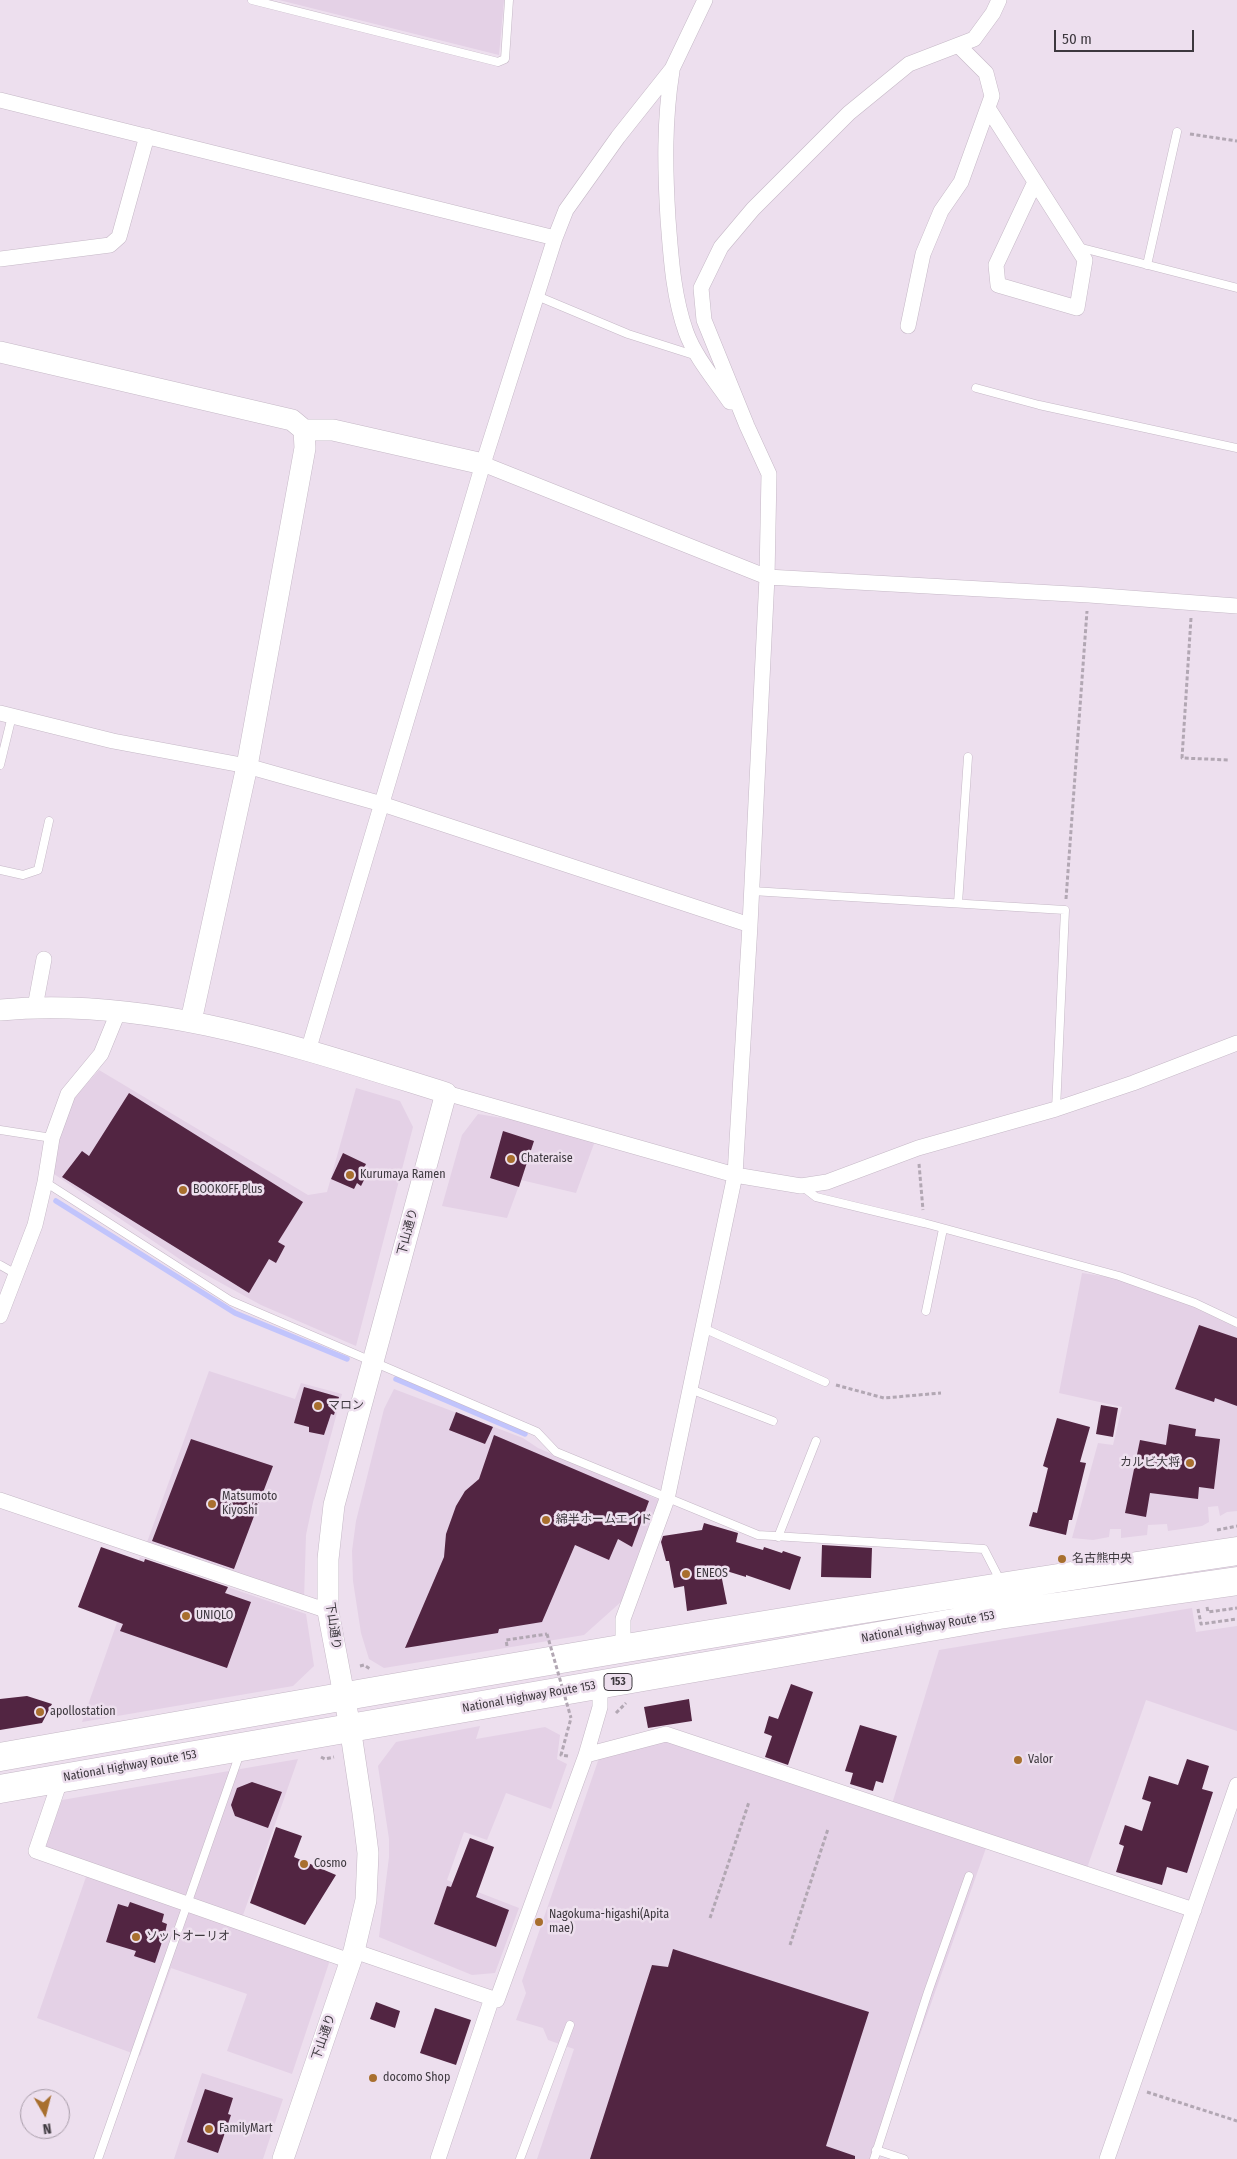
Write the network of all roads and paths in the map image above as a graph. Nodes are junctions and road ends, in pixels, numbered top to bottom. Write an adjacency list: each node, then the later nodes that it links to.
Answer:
1 (252, 0): 2 (lane)
2 (509, 0)
3 (705, 0): 6 (street)
4 (999, 0): 5 (street)
5 (959, 46): 8 (street); 23 (street)
6 (672, 69): 13 (street); 21 (street)
7 (0, 100): 10 (street)
8 (988, 108): 12 (street); 19 (street)
9 (1177, 132): 11 (path); 16 (lane)
10 (147, 136): 13 (street); 15 (street)
11 (1237, 141)
12 (1035, 182): 14 (street); 14 (street)
13 (555, 238): 18 (street)
14 (1076, 246): 16 (lane)
15 (0, 259)
16 (1147, 265): 17 (lane)
17 (1237, 288)
18 (537, 296): 21 (lane); 26 (street)
19 (908, 326)
20 (0, 352): 24 (street)
21 (699, 357): 23 (street)
22 (976, 388): 25 (lane)
23 (746, 426): 27 (street)
24 (304, 430): 26 (street); 35 (street)
25 (1237, 448)
26 (483, 464): 27 (street); 36 (street)
27 (766, 577): 28 (street); 39 (street)
28 (1089, 595): 29 (street); 41 (path)
29 (1192, 602): 30 (street); 33 (path)
30 (1237, 606)
31 (6, 715): 34 (lane); 35 (street)
32 (968, 757): 40 (lane)
33 (1230, 760)
34 (0, 765)
35 (247, 766): 36 (street); 47 (street)
36 (382, 804): 42 (street); 49 (street)
37 (49, 821): 38 (lane)
38 (0, 870)
39 (752, 891): 40 (lane); 42 (street)
40 (958, 903): 41 (lane)
41 (1065, 910): 51 (lane)
42 (750, 925): 55 (street)
43 (44, 959): 44 (street)
44 (35, 1007): 45 (street); 46 (street)
45 (0, 1010)
46 (118, 1010): 47 (street); 53 (street)
47 (191, 1021): 49 (street)
48 (1237, 1043): 51 (street)
49 (308, 1050): 50 (street)
50 (446, 1093): 55 (street); 66 (street, 下山通り)
51 (1056, 1109): 54 (street)
52 (0, 1130): 53 (lane)
53 (52, 1138): 56 (street)
54 (918, 1148): 57 (street); 58 (path)
55 (735, 1175): 57 (street); 65 (street)
56 (45, 1182): 61 (street); 66 (lane)
57 (801, 1186): 58 (lane)
58 (924, 1224): 59 (lane)
59 (943, 1229): 62 (lane); 64 (lane)
60 (0, 1264): 61 (lane)
61 (16, 1274): 63 (street)
62 (926, 1312)
63 (0, 1316)
64 (1237, 1323)
65 (703, 1328): 67 (lane); 68 (street)
66 (373, 1362): 72 (lane); 79 (street, 下山通り)
67 (826, 1382): 69 (path)
68 (690, 1389): 70 (lane); 72 (street)
69 (941, 1393)
70 (773, 1421)
71 (816, 1441): 74 (lane)
72 (667, 1499): 74 (lane); 82 (street)
73 (0, 1500): 79 (street)
74 (778, 1537): 77 (lane)
75 (1237, 1551): 77 (highway)
76 (1237, 1581): 83 (highway, National Highway Route 153 / 153)
77 (1003, 1586): 82 (highway)
78 (1237, 1608): 80 (path)
79 (328, 1611): 84 (street, 下山通り)
80 (1208, 1612)
81 (547, 1634): 87 (path, bridge)
82 (623, 1650): 84 (highway)
83 (600, 1686): 85 (highway, National Highway Route 153 / 153); 88 (street)
84 (344, 1696): 85 (street, 下山通り); 89 (highway)
85 (350, 1727): 86 (highway, National Highway Route 153 / 153); 100 (street, 下山通り)
86 (243, 1746): 90 (highway, National Highway Route 153 / 153); 96 (lane)
87 (570, 1749)
88 (586, 1755): 97 (street); 101 (street)
89 (0, 1757)
90 (61, 1778): 92 (highway, National Highway Route 153 / 153); 96 (street)
91 (1237, 1785): 97 (street)
92 (0, 1789)
93 (749, 1802): 98 (path)
94 (828, 1829): 99 (path)
95 (969, 1876): 105 (lane)
96 (187, 1904): 100 (street); 106 (lane)
97 (1194, 1910): 103 (street)
98 (710, 1918)
99 (790, 1945)
100 (352, 1956): 101 (street); 107 (street, 下山通り)
101 (492, 1998): 108 (street)
102 (570, 2025): 109 (lane)
103 (1132, 2087): 104 (path); 112 (street)
104 (1237, 2121)
105 (876, 2150): 110 (lane); 111 (lane)
106 (98, 2159)
107 (283, 2159)
108 (438, 2159)
109 (520, 2159)
110 (874, 2159)
111 (904, 2159)
112 (1107, 2159)

